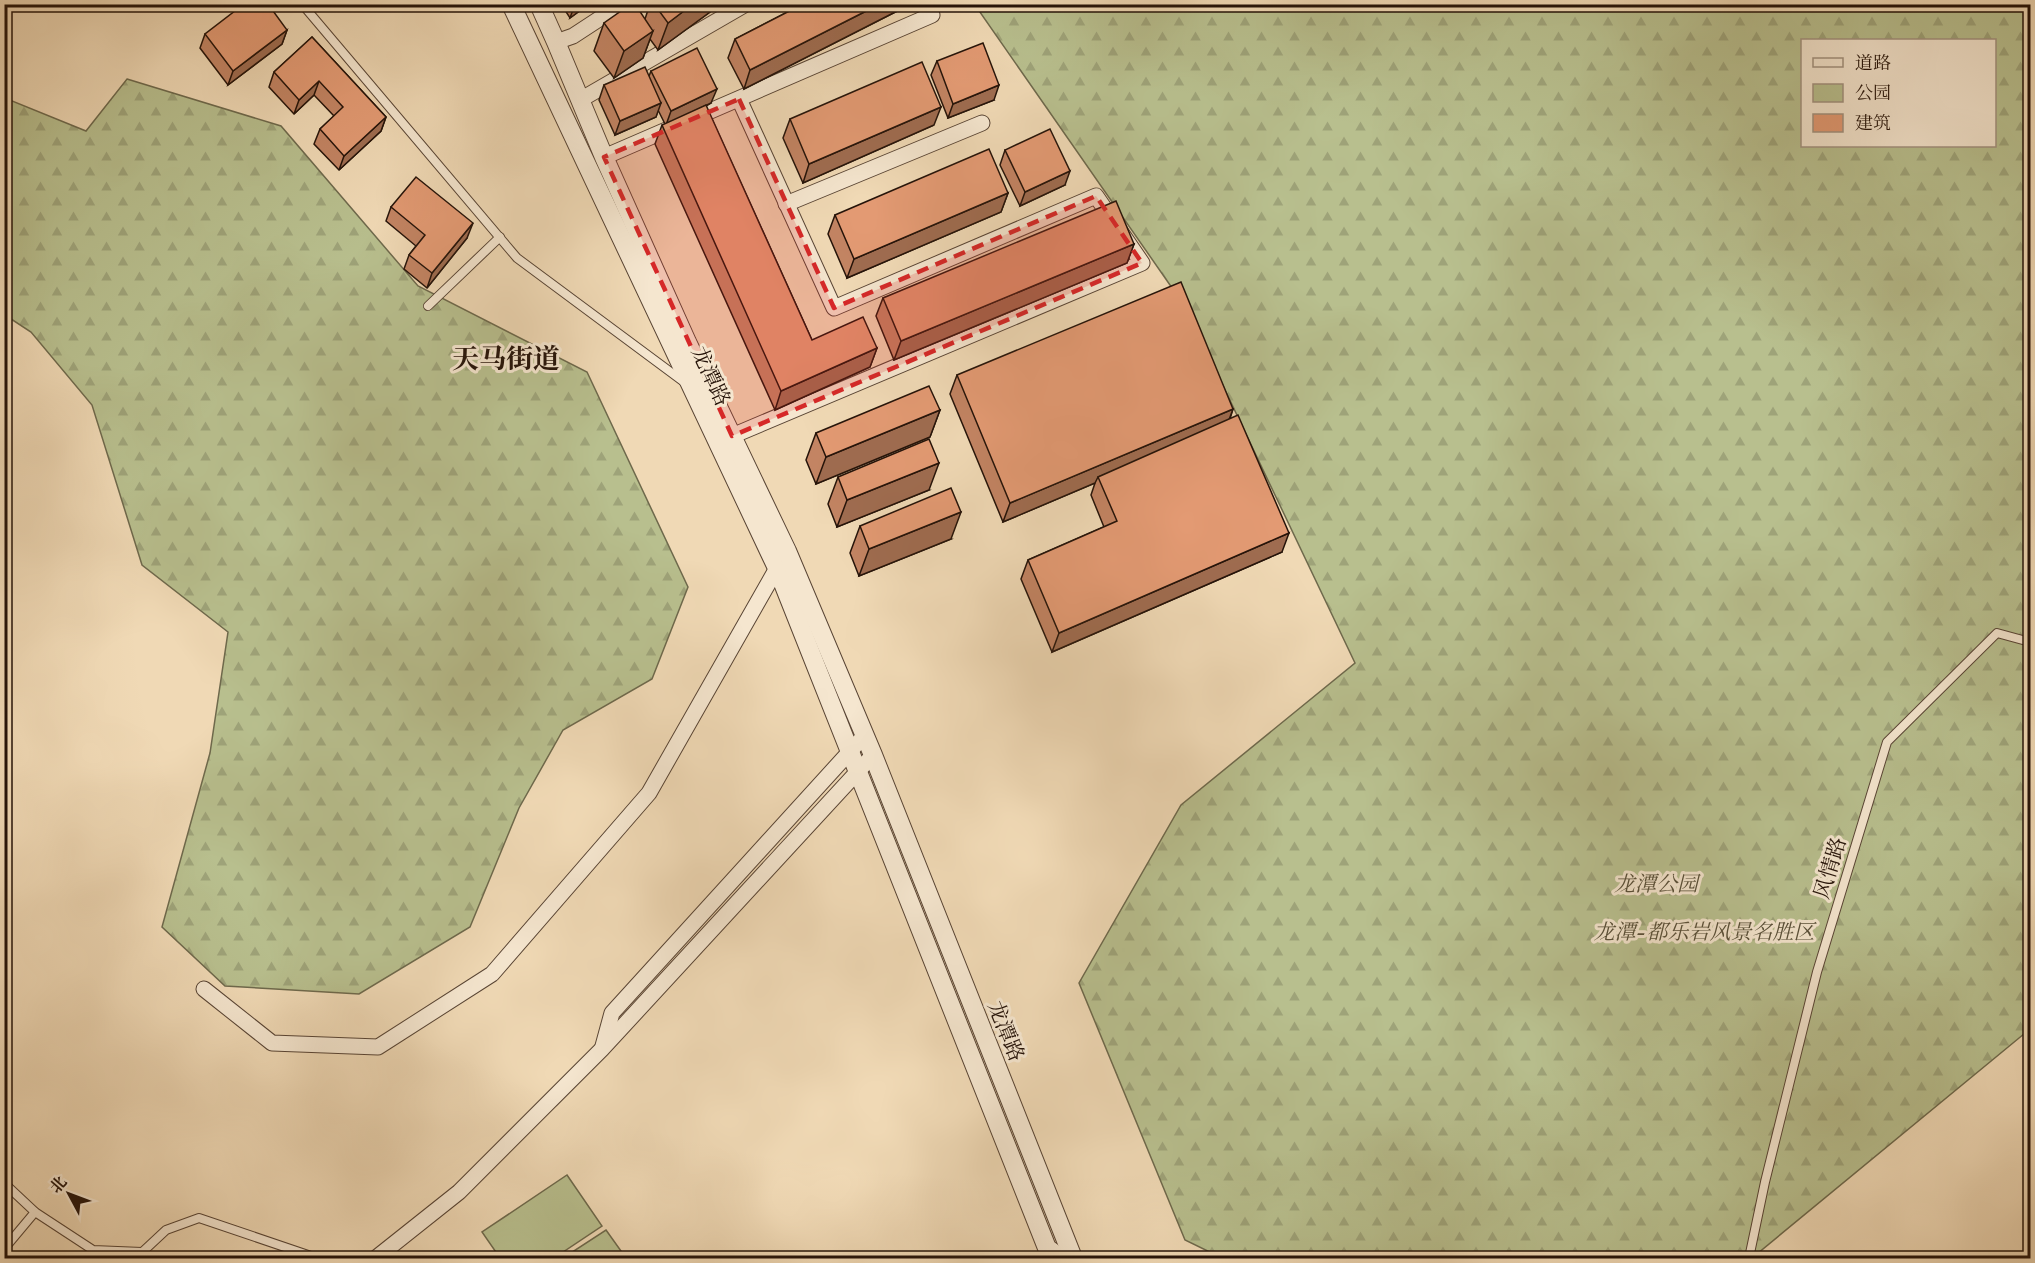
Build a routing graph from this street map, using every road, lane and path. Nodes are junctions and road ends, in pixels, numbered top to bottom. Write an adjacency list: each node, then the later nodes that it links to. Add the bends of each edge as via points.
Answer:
1 (302, 4): 13 (lane)
2 (511, 4): 15 (street, 龙潭路)
3 (539, 4): 7 (street, 龙潭路)
4 (622, 4): 7 (street, via 573,36)
5 (746, 4): 9 (street)
6 (932, 15): 8 (street)
7 (556, 42): 9 (street, 龙潭路)
8 (739, 99): 11 (street); 12 (street)
9 (580, 100): 11 (street, 龙潭路)
10 (982, 123): 12 (street)
11 (604, 158): 16 (street, 龙潭路)
12 (786, 204): 16 (street, via 834,308 1096,196 1142,263)
13 (500, 237): 14 (lane); 15 (lane, via 517,258)
14 (428, 306)
15 (692, 388): 18 (street, 龙潭路)
16 (732, 436): 17 (street, 龙潭路)
17 (787, 551): 18 (street); 20 (street, 龙潭路)
18 (777, 568): 21 (street, 龙潭路); 26 (street, via 649,793 492,974 378,1047 272,1043)
19 (2031, 642): 37 (lane, 风情路, via 1997,633 1887,742 1817,972)
20 (864, 736): 21 (street); 22 (street, 龙潭路)
21 (850, 750): 23 (street, 龙潭路); 27 (street, via 612,1013)
22 (873, 755): 23 (street); 24 (street, 龙潭路)
23 (858, 771): 25 (street, 龙潭路); 27 (street)
24 (898, 820): 25 (street); 36 (street, 龙潭路)
25 (880, 828): 35 (street, 龙潭路, via 1047,1248)
26 (204, 989)
27 (602, 1049): 34 (street, via 459,1192)
28 (4, 1183): 29 (lane)
29 (35, 1212): 30 (lane); 31 (lane, via 93,1250)
30 (4, 1249)
31 (142, 1252): 32 (lane); 33 (lane, via 166,1230 199,1218)
32 (136, 1258)
33 (317, 1258)
34 (376, 1258)
35 (1060, 1258)
36 (1073, 1258)
37 (1749, 1258)

